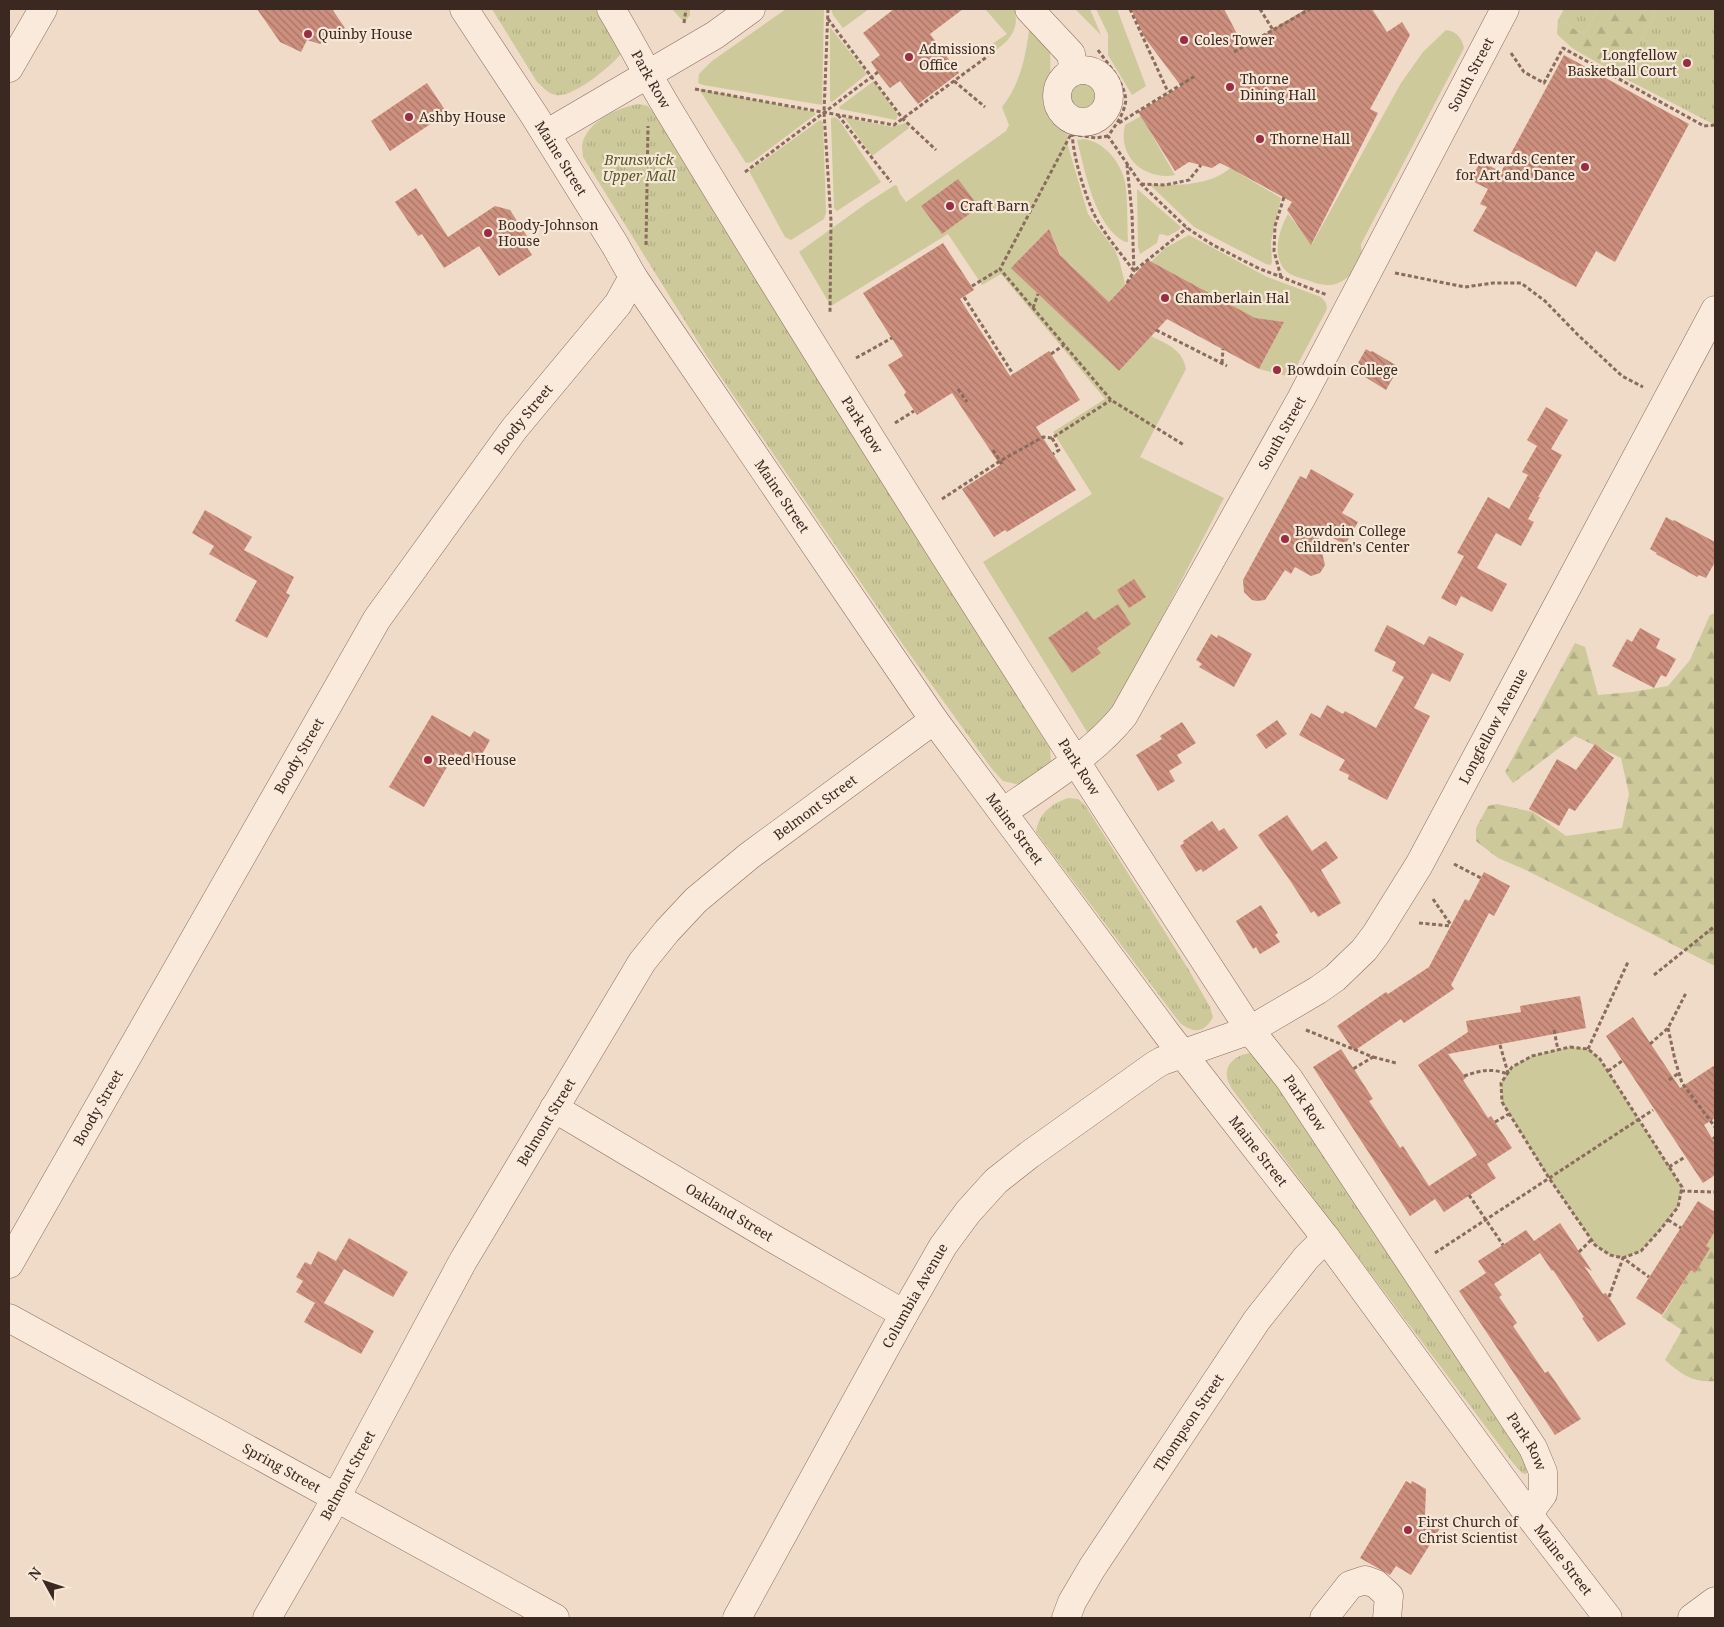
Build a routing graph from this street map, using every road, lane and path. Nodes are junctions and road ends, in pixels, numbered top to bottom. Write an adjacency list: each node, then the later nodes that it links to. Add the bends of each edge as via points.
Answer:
1 (43, 9): 19 (street)
2 (464, 9): 36 (street, Maine Street)
3 (611, 9): 22 (street, Park Row)
4 (686, 9): 13 (path)
5 (751, 9): 22 (street, via 715,35)
6 (828, 9): 12 (path)
7 (1029, 9): 20 (street, via 1071,54)
8 (1130, 9): 27 (path)
9 (1260, 9): 14 (path)
10 (1310, 9): 14 (path)
11 (1505, 9): 56 (street, South Street)
12 (828, 19): 23 (path); 29 (path)
13 (684, 27)
14 (1273, 30): 16 (path)
15 (1098, 50): 33 (path, via 1125,90 1126,103)
16 (1234, 52)
17 (1510, 52): 34 (path, via 1524,72 1544,83 1563,48 1704,126)
18 (988, 56): 25 (path)
19 (9, 68)
20 (1074, 71): 35 (street, via 1064,77 1056,92 1059,109); 35 (street, via 1086,69 1100,75 1109,96 1104,112 1097,118)
21 (878, 72): 23 (path)
22 (649, 74): 36 (street); 82 (street, Park Row, via 820,357)
23 (872, 76): 29 (path); 32 (path)
24 (1195, 76): 27 (path)
25 (954, 81): 28 (path); 32 (path)
26 (695, 89): 29 (path)
27 (1168, 92): 33 (path)
28 (985, 107)
29 (824, 112): 30 (path); 41 (path); 59 (path, via 831,221)
30 (837, 114): 32 (path, via 894,125); 42 (path)
31 (648, 118): 46 (path)
32 (903, 119): 38 (path)
33 (1116, 124): 37 (path)
34 (1715, 124)
35 (1072, 127): 37 (path, via 1096,138); 47 (path); 48 (path, via 1078,166 1093,211)
36 (546, 134): 50 (street, Maine Street)
37 (1108, 136): 39 (path)
38 (936, 150)
39 (1127, 164): 43 (path); 48 (path)
40 (1201, 165): 43 (path, via 1189,180 1165,185)
41 (745, 172)
42 (891, 182)
43 (1140, 184): 45 (path)
44 (1284, 197): 51 (path, via 1275,226 1274,251)
45 (1187, 228): 48 (path); 51 (path, via 1258,268)
46 (646, 245)
47 (1000, 269): 53 (path); 57 (path)
48 (1134, 271): 52 (path)
49 (1388, 272): 69 (path, via 1465,287 1521,283 1545,301 1622,376)
50 (633, 277): 81 (street, Maine Street); 130 (street, Boody Street, via 618,304 514,429 377,619)
51 (1281, 277): 56 (path)
52 (1127, 283)
53 (972, 286)
54 (1038, 294): 57 (path)
55 (964, 297): 68 (path)
56 (1351, 303): 82 (street, South Street, via 1301,399 1124,715 1111,731)
57 (1033, 308): 62 (path)
58 (1715, 310): 93 (street, Longfellow Avenue, via 1388,918 1364,950 1335,978)
59 (830, 313)
60 (1156, 330): 66 (path)
61 (892, 338): 65 (path)
62 (1064, 345): 64 (path); 71 (path)
63 (1223, 349): 66 (path)
64 (1050, 354)
65 (856, 358)
66 (1222, 364): 67 (path)
67 (1227, 366)
68 (1013, 374)
69 (1644, 387)
70 (958, 389): 72 (path)
71 (1111, 400): 75 (path); 76 (path)
72 (967, 402)
73 (914, 411): 74 (path)
74 (895, 423)
75 (1052, 438): 78 (path, via 1059,450); 79 (path, via 1043,437)
76 (1184, 445)
77 (993, 450): 79 (path)
78 (1053, 454)
79 (1001, 462): 80 (path)
80 (942, 499)
81 (934, 720): 83 (street, Maine Street); 110 (street, Belmont Street, via 782,831 696,900 642,962)
82 (1074, 761): 83 (street, South Street); 93 (street, Park Row)
83 (1003, 812): 100 (street, Maine Street)
84 (1454, 864): 85 (path)
85 (1481, 878)
86 (1433, 899): 87 (path, via 1451,926)
87 (1419, 923)
88 (1715, 926): 90 (path)
89 (1628, 962): 98 (path)
90 (1654, 975)
91 (1686, 993): 92 (path)
92 (1668, 1028): 96 (path); 107 (path)
93 (1250, 1030): 100 (street, Longfellow Avenue); 131 (street, Park Row, via 1290,1079)
94 (1306, 1030): 101 (path)
95 (1554, 1030): 99 (path)
96 (1650, 1044)
97 (1500, 1045): 106 (path)
98 (1588, 1048): 99 (path); 105 (path)
99 (1558, 1050): 106 (path, via 1532,1056 1512,1067)
100 (1183, 1054): 125 (street, Maine Street); 134 (street, Columbia Avenue, via 1155,1065 996,1181 944,1246)
101 (1372, 1057): 103 (path); 104 (path)
102 (1622, 1061): 105 (path)
103 (1396, 1063)
104 (1353, 1069)
105 (1608, 1071): 113 (path)
106 (1508, 1074): 108 (path, via 1494,1069); 112 (path, via 1500,1083 1502,1102)
107 (1679, 1074): 109 (path); 115 (path)
108 (1464, 1076)
109 (1669, 1080)
110 (554, 1108): 134 (street, Oakland Street); 136 (street, Belmont Street, via 463,1261)
111 (1653, 1110): 113 (path)
112 (1509, 1114): 114 (path); 118 (path)
113 (1639, 1120): 117 (path); 118 (path)
114 (1495, 1122)
115 (1715, 1127)
116 (1685, 1157): 117 (path)
117 (1669, 1167): 119 (path, via 1682,1187)
118 (1549, 1178): 122 (path); 126 (path)
119 (1681, 1191): 120 (path); 123 (path, via 1678,1207)
120 (1715, 1192)
121 (1469, 1196): 122 (path)
122 (1485, 1219): 127 (path); 131 (path)
123 (1668, 1220): 124 (path); 129 (path, via 1641,1250)
124 (1681, 1228)
125 (1326, 1238): 137 (street, Maine Street); 142 (street, Thompson Street, via 1257,1320 1092,1568)
126 (1591, 1240): 128 (path); 129 (path, via 1610,1255)
127 (1503, 1245)
128 (1579, 1252)
129 (1623, 1258): 132 (path); 133 (path)
130 (9, 1264)
131 (1414, 1267): 137 (street, Park Row, via 1533,1448 1543,1472 1543,1494)
132 (1649, 1276)
133 (1609, 1298)
134 (904, 1314): 141 (street, Columbia Avenue)
135 (9, 1318): 136 (street, Spring Street)
136 (336, 1497): 139 (street, Belmont Street); 140 (street, Spring Street)
137 (1528, 1514): 145 (street, Maine Street)
138 (1715, 1601): 146 (street)
139 (267, 1618)
140 (555, 1618)
141 (737, 1618)
142 (1066, 1618)
143 (1324, 1618): 144 (street, via 1350,1585 1365,1580 1376,1584 1389,1596)
144 (1388, 1618)
145 (1608, 1618)
146 (1692, 1618)

